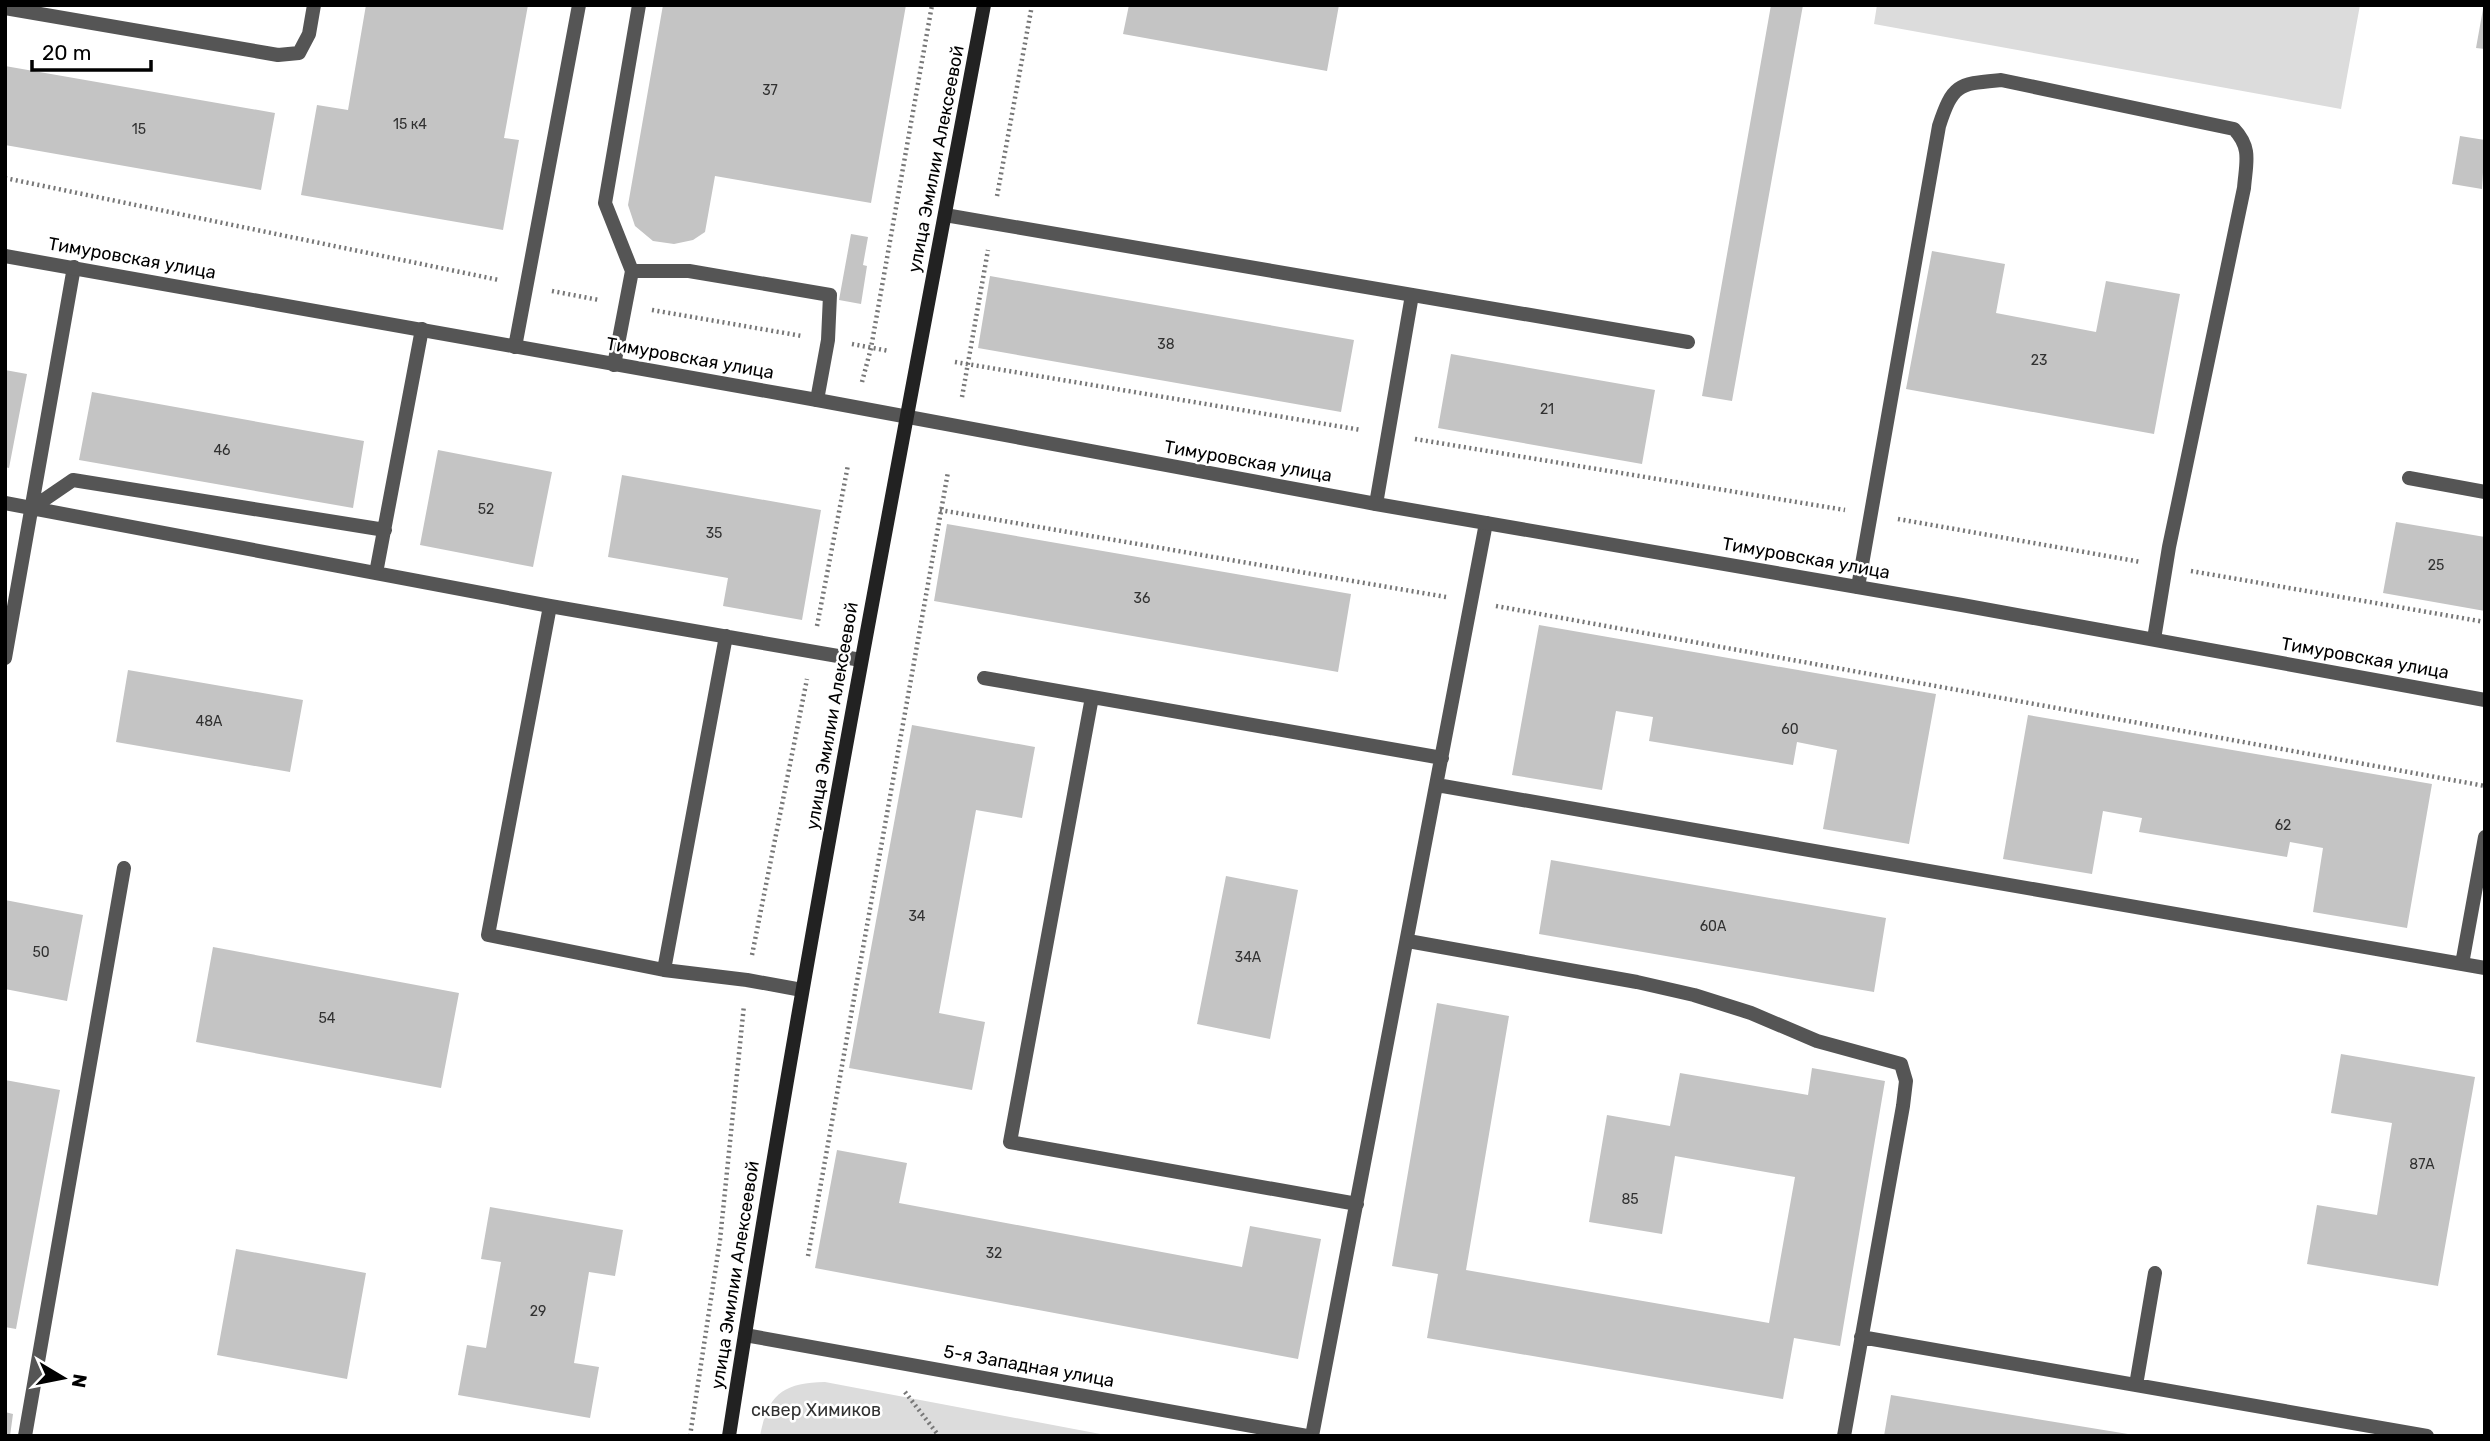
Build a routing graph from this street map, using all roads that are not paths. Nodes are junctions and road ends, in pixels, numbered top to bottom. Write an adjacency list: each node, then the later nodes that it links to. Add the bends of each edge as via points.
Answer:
1 (314, 5): 5 (street, via 309,34 299,52 278,55)
2 (579, 5): 13 (street)
3 (639, 5): 9 (street, via 605,204)
4 (984, 5): 6 (street, улица Эмилии Алексеевой)
5 (5, 9)
6 (945, 215): 10 (street); 16 (street, улица Эмилии Алексеевой)
7 (5, 256): 8 (street, Тимуровская улица)
8 (74, 267): 11 (street, Тимуровская улица); 21 (street)
9 (632, 271): 14 (street); 15 (street, via 689,271 830,295 828,340)
10 (1412, 295): 12 (street); 20 (street)
11 (422, 329): 13 (street, Тимуровская улица); 23 (street)
12 (1688, 342)
13 (515, 347): 14 (street, Тимуровская улица)
14 (614, 365): 15 (street, Тимуровская улица)
15 (817, 400): 16 (street, Тимуровская улица)
16 (906, 417): 20 (street, Тимуровская улица); 30 (street, улица Эмилии Алексеевой)
17 (2409, 478): 18 (street)
18 (2485, 492)
19 (5, 503): 21 (street)
20 (1376, 504): 22 (street, Тимуровская улица)
21 (32, 508): 23 (street, via 74,480); 24 (street); 29 (street)
22 (1486, 523): 25 (street, Тимуровская улица); 34 (street)
23 (385, 530): 24 (street)
24 (376, 573): 26 (street)
25 (1858, 587): 28 (street, Тимуровская улица); 28 (street, via 1939,125 1948,99 1967,83 2001,80 2234,129 2245,141 2244,188)
26 (550, 606): 27 (street); 41 (street, via 488,935)
27 (726, 636): 30 (street); 41 (street)
28 (2154, 639): 33 (street, Тимуровская улица)
29 (5, 658)
30 (862, 660): 42 (street, улица Эмилии Алексеевой)
31 (984, 678): 32 (street)
32 (1092, 697): 34 (street); 43 (street, via 1010,1142)
33 (2485, 700)
34 (1442, 758): 35 (street)
35 (1437, 785): 38 (street); 39 (street)
36 (2485, 837): 39 (street)
37 (124, 868): 49 (street)
38 (1408, 940): 43 (street); 46 (street, via 1694,995 1816,1041 1901,1064 1906,1081 1903,1106)
39 (2462, 964): 40 (street)
40 (2485, 968)
41 (664, 970): 42 (street)
42 (802, 990): 45 (street, улица Эмилии Алексеевой)
43 (1357, 1203): 52 (street)
44 (2155, 1273): 47 (street)
45 (745, 1335): 50 (street, улица Эмилии Алексеевой); 51 (street, 5-я Западная улица)
46 (1861, 1337): 47 (street); 53 (street)
47 (2136, 1385): 48 (street)
48 (2349, 1429): 54 (street)
49 (25, 1436)
50 (729, 1436)
51 (1307, 1436)
52 (1312, 1436)
53 (1844, 1436)
54 (2427, 1436)

